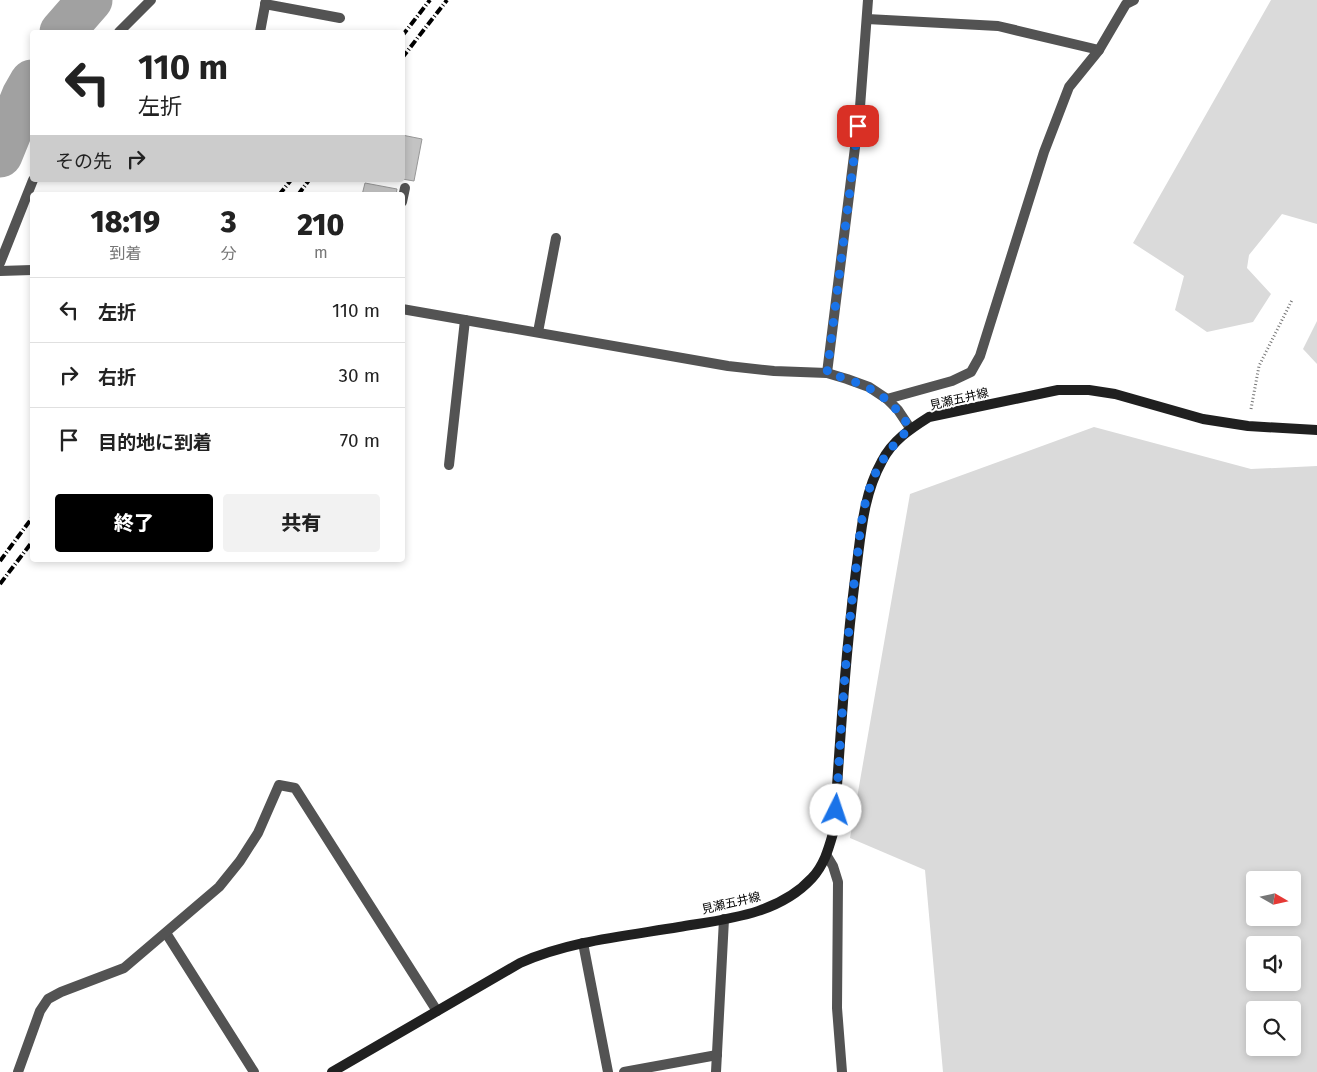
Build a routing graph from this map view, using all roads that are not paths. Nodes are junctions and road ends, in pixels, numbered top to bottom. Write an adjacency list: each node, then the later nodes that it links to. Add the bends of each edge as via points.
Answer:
1 (151, 0): 7 (street)
2 (868, 0): 6 (street)
3 (1134, 0): 9 (street, via 1126,4)
4 (266, 2): 5 (street); 8 (street)
5 (340, 18)
6 (867, 19): 9 (street, via 998,26); 20 (street, via 860,108)
7 (121, 30)
8 (260, 30)
9 (1099, 50): 21 (street, via 1069,87 1044,152 980,356 971,372 952,381)
10 (32, 182): 14 (street)
11 (406, 188): 12 (street)
12 (405, 192)
13 (556, 238): 19 (street)
14 (0, 263)
15 (30, 270): 16 (street)
16 (0, 271)
17 (405, 310): 18 (street)
18 (465, 320): 19 (street); 24 (street)
19 (538, 332): 20 (street, via 728,366)
20 (827, 373): 21 (street, via 869,386)
21 (887, 399): 22 (street)
22 (910, 428): 23 (main road, 見瀬五井線, via 929,418 1058,390 1089,390 1115,394 1203,419 1248,426); 25 (main road, 見瀬五井線, via 882,460 870,486 864,513 846,654 834,830)
23 (1317, 430)
24 (449, 465)
25 (827, 856): 26 (main road, 見瀬五井線, via 813,877 775,906); 37 (street, via 838,882 837,1008)
26 (724, 919): 28 (main road, 見瀬五井線); 30 (street)
27 (166, 933): 29 (street, via 219,887 240,861 258,833 279,785 295,788); 31 (street, via 124,968 48,999 40,1011); 32 (street)
28 (583, 943): 29 (main road, 見瀬五井線, via 545,952 520,963); 34 (street)
29 (437, 1011): 33 (main road, 見瀬五井線)
30 (716, 1055): 35 (street); 36 (street)
31 (18, 1072)
32 (254, 1072)
33 (332, 1072)
34 (608, 1072)
35 (624, 1072)
36 (716, 1072)
37 (842, 1072)

